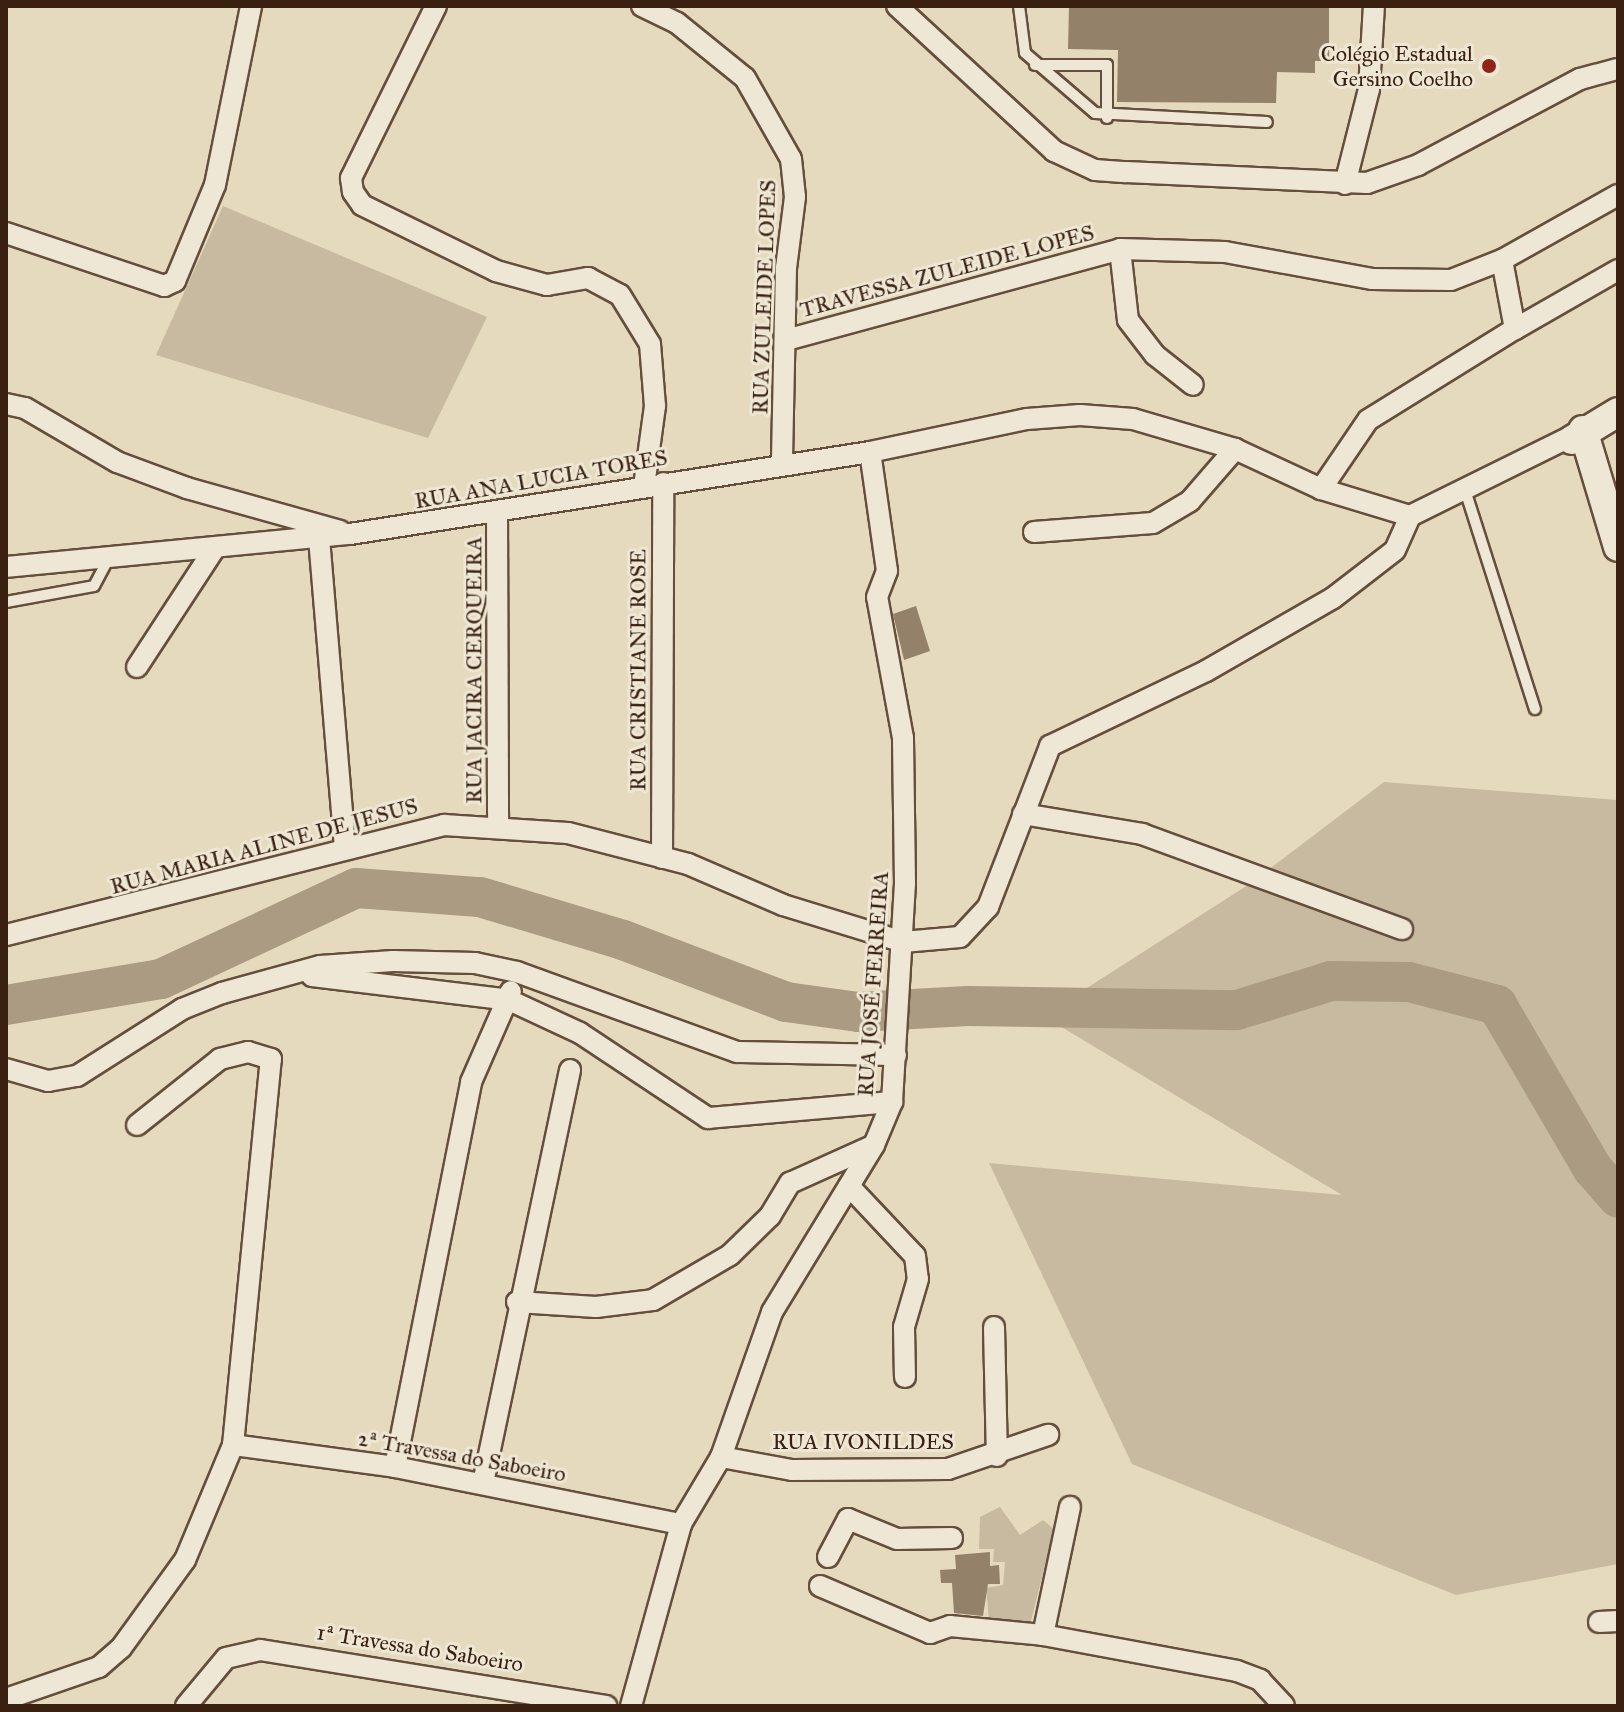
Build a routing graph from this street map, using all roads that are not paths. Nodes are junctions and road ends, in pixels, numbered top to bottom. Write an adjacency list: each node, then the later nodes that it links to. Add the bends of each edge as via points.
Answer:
1 (251, 6): 13 (street, via 215,185 175,281 164,286)
2 (436, 6): 26 (street, RUA CRISTIANE ROSE, via 351,178 353,192 362,205 496,271 547,285 588,278 620,295 650,344)
3 (642, 6): 18 (street, RUA ZULEIDE LOPES, via 677,23 745,78 791,159 795,197)
4 (897, 6): 11 (street, via 1035,136 1073,161 1126,172)
5 (1019, 6): 7 (lane, via 1020,39)
6 (1374, 6): 11 (street, via 1369,89)
7 (1035, 65): 9 (lane); 9 (lane, via 1107,65)
8 (1618, 69): 11 (street, via 1580,79 1418,165 1383,179)
9 (1107, 118): 10 (lane)
10 (1267, 122)
11 (1345, 184)
12 (1618, 195): 15 (street, TRAVESSA ZULEIDE LOPES)
13 (6, 233)
14 (1120, 249): 15 (street, TRAVESSA ZULEIDE LOPES, via 1225,252 1310,271 1416,281 1451,280); 18 (street, TRAVESSA ZULEIDE LOPES); 19 (street, via 1128,320 1155,355)
15 (1502, 260): 17 (street)
16 (1618, 270): 17 (street)
17 (1515, 329): 27 (street, via 1368,420)
18 (786, 340): 25 (street, RUA ZULEIDE LOPES)
19 (1193, 385)
20 (6, 404): 32 (street, via 25,408 117,462 187,488)
21 (1618, 412): 22 (street)
22 (1577, 433): 28 (street); 34 (street)
23 (1235, 449): 24 (street, RUA ANA LUCIA TORES, via 1133,419 1080,415 1027,419); 27 (street, RUA ANA LUCIA TORES); 31 (street, via 1190,501 1153,523)
24 (870, 452): 25 (street, RUA ANA LUCIA TORES); 47 (street, RUA JOSÉ FERREIRA, via 887,571 877,597 903,738)
25 (782, 465): 26 (street, RUA ANA LUCIA TORES)
26 (653, 484): 29 (street, RUA ANA LUCIA TORES); 44 (street, RUA CRISTIANE ROSE)
27 (1321, 489): 30 (street, RUA ANA LUCIA TORES)
28 (1465, 490): 30 (street); 40 (lane)
29 (497, 513): 32 (street, RUA ANA LUCIA TORES); 42 (street, RUA JACIRA CERQUEIRA)
30 (1410, 516): 41 (street, via 1395,550 1333,598 1206,671 1059,739 1044,753)
31 (1034, 532)
32 (350, 534): 33 (street, RUA ANA LUCIA TORES)
33 (319, 538): 35 (street, RUA ANA LUCIA TORES); 43 (street)
34 (1618, 547)
35 (213, 551): 36 (street, RUA ANA LUCIA TORES); 39 (street)
36 (108, 560): 37 (street, RUA ANA LUCIA TORES); 38 (lane, via 94,586)
37 (6, 567)
38 (6, 602)
39 (137, 667)
40 (1535, 709)
41 (1023, 814): 45 (street, via 1142,834); 47 (street, via 988,907 971,932 941,942)
42 (498, 827): 43 (street, RUA MARIA ALINE DE JESUS, via 444,825); 44 (street, RUA MARIA ALINE DE JESUS, via 568,833)
43 (345, 847): 46 (street, RUA MARIA ALINE DE JESUS, via 41,931)
44 (662, 858): 47 (street, RUA MARIA ALINE DE JESUS)
45 (1402, 929)
46 (6, 935)
47 (903, 942): 51 (street, RUA JOSÉ FERREIRA)
48 (517, 972): 49 (street, via 418,961); 50 (street); 51 (street, via 737,1052)
49 (289, 974): 50 (street); 52 (street, via 182,1009 77,1076 48,1081)
50 (509, 1000): 54 (street, via 580,1033 708,1118); 65 (street, via 471,1082)
51 (896, 1055): 54 (street, RUA JOSÉ FERREIRA)
52 (6, 1069)
53 (570, 1070): 58 (street)
54 (892, 1102): 56 (street, RUA JOSÉ FERREIRA)
55 (137, 1125): 62 (street, via 220,1059 248,1052 271,1059)
56 (874, 1145): 57 (street, RUA JOSÉ FERREIRA); 58 (street, via 790,1183 770,1216 730,1255 653,1300 596,1307)
57 (849, 1186): 60 (street, via 894,1227 915,1256 918,1279 904,1327); 64 (street, RUA JOSÉ FERREIRA, via 776,1302)
58 (517, 1302): 66 (street)
59 (994, 1327): 63 (street)
60 (905, 1377)
61 (1048, 1435): 63 (street, RUA IVONILDES)
62 (233, 1445): 65 (street, 2ª Travessa do Saboeiro); 73 (street, via 204,1522 165,1592 121,1648 75,1677)
63 (997, 1456): 64 (street, RUA IVONILDES, via 924,1469 792,1470)
64 (721, 1457): 68 (street, RUA JOSÉ FERREIRA)
65 (395, 1467): 66 (street, 2ª Travessa do Saboeiro)
66 (483, 1483): 68 (street, 2ª Travessa do Saboeiro)
67 (1070, 1507): 72 (street)
68 (681, 1524): 76 (street, RUA JOSÉ FERREIRA)
69 (952, 1538): 70 (street, via 927,1543 897,1539 848,1519)
70 (828, 1557)
71 (820, 1586): 72 (street, via 910,1629 930,1633 950,1626)
72 (1043, 1635): 77 (street, via 1237,1671 1260,1680)
73 (6, 1699)
74 (196, 1702): 75 (street, 1ª Travessa do Saboeiro, via 226,1658 284,1651)
75 (606, 1706)
76 (631, 1706)
77 (1284, 1706)

